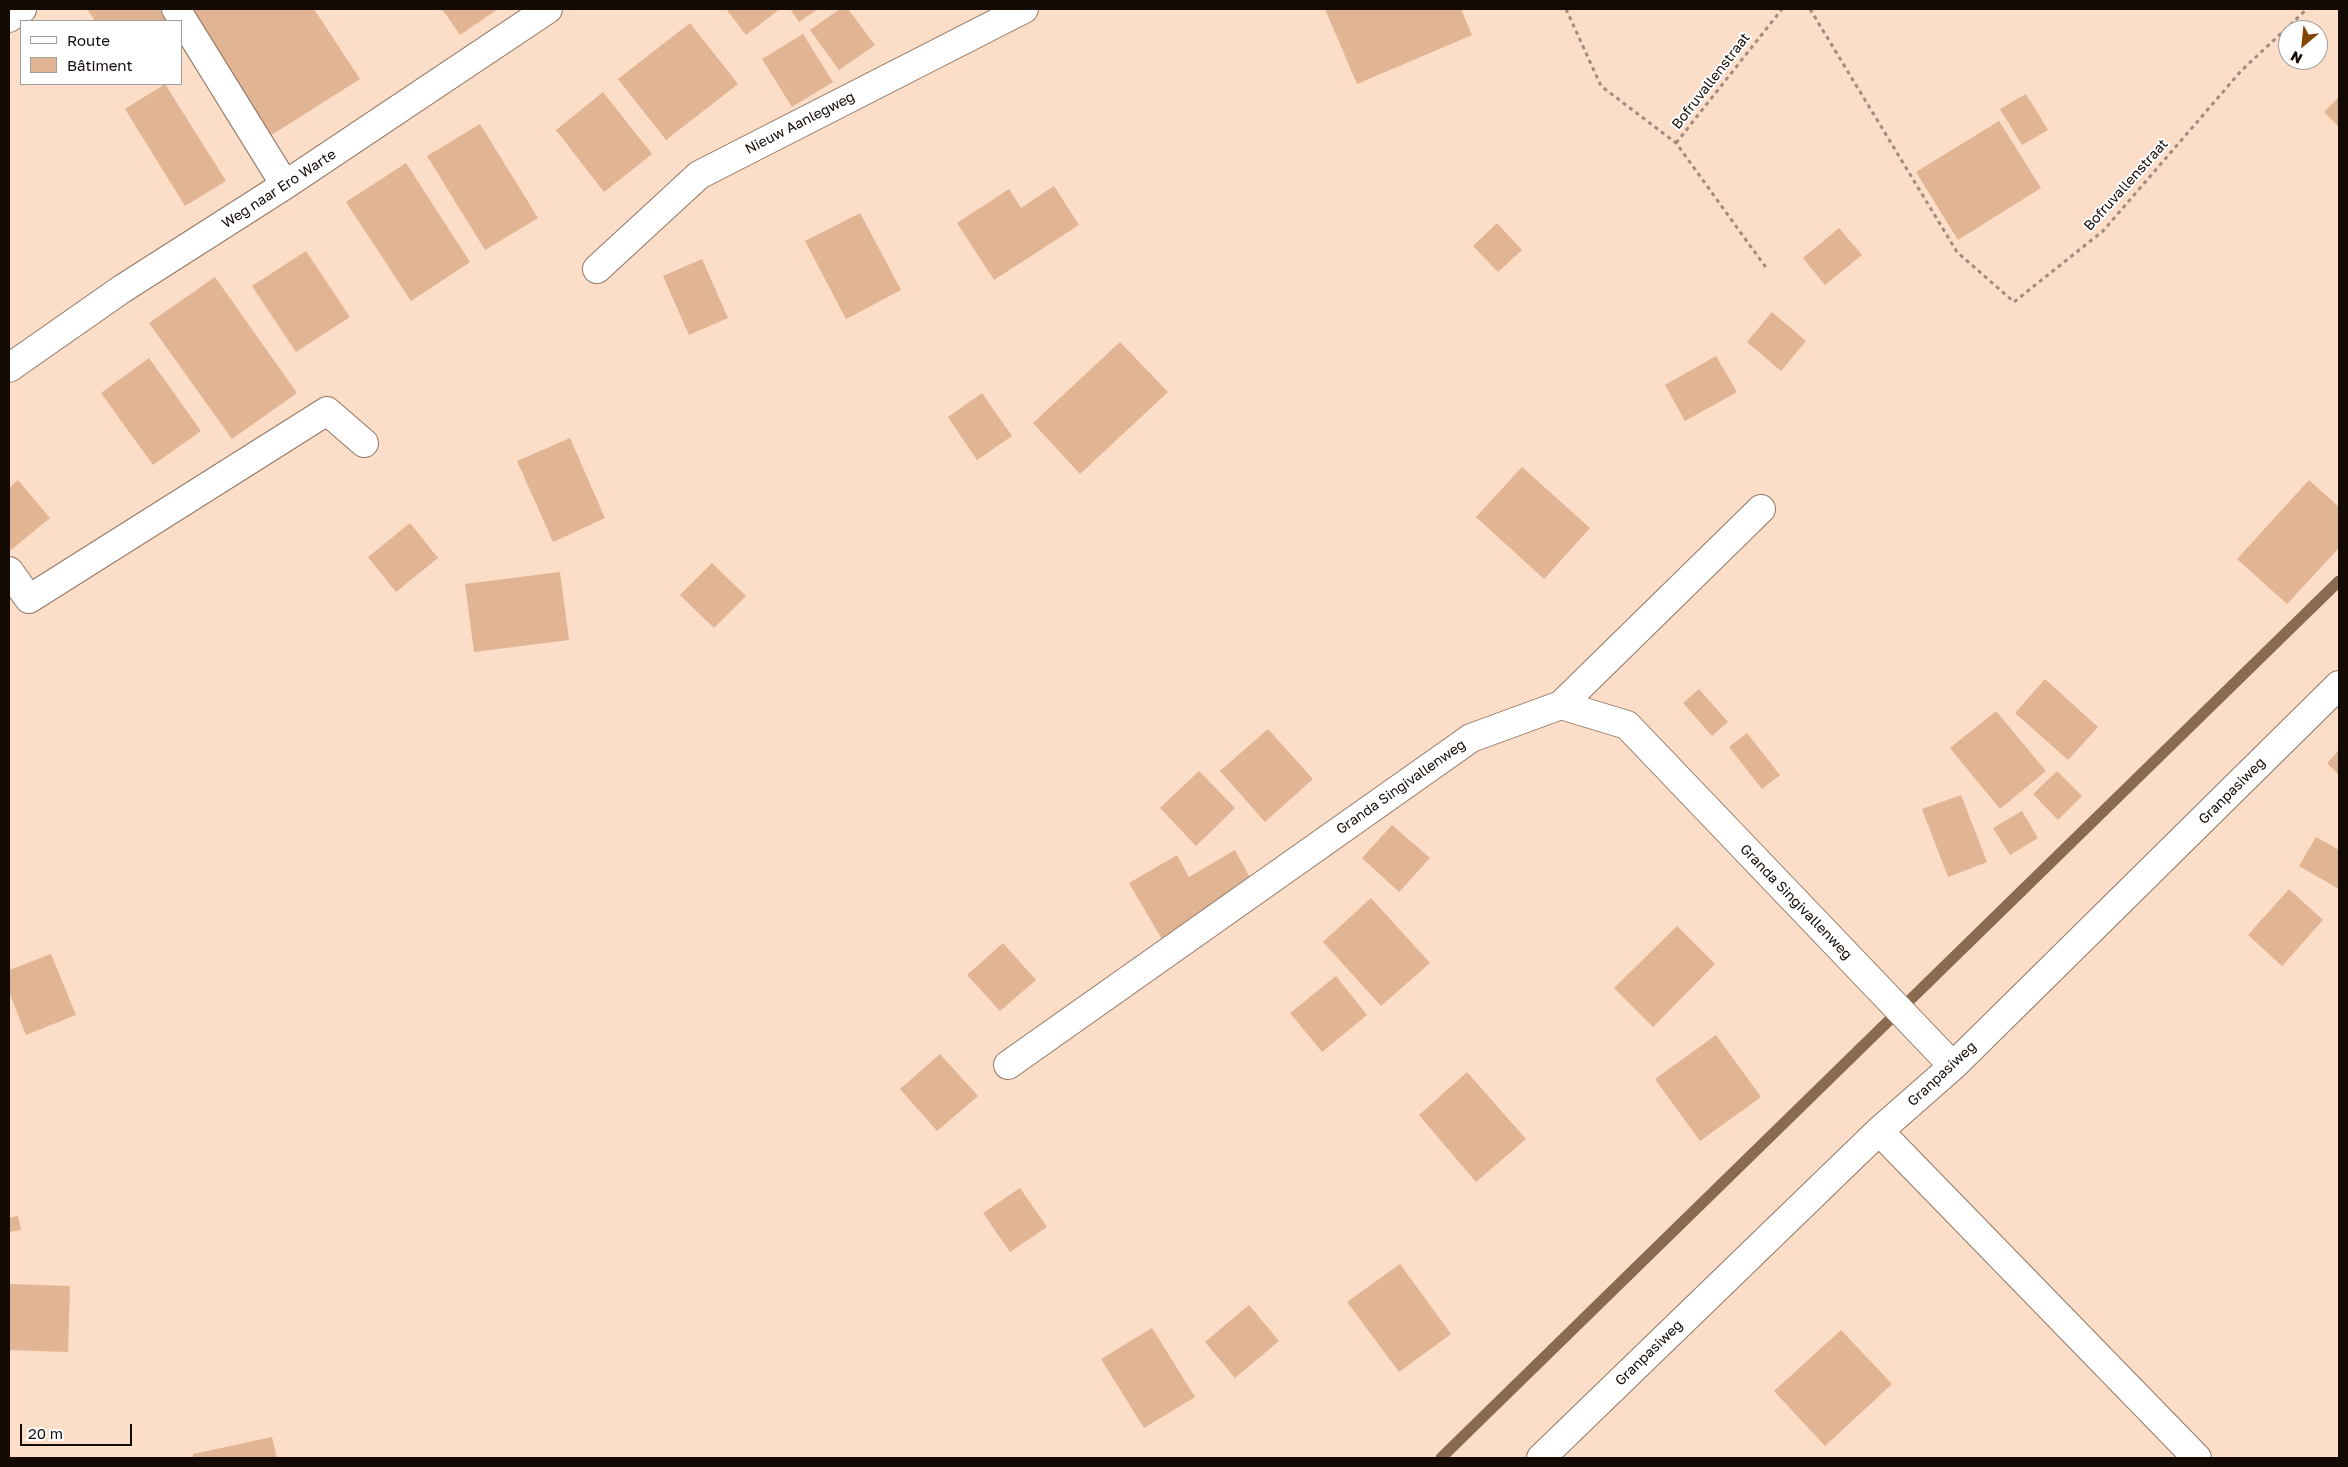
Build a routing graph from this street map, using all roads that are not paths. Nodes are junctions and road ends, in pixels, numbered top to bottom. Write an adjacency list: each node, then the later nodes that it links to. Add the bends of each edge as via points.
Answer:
1 (22, 9): 5 (street)
2 (176, 9): 6 (street)
3 (548, 9): 6 (street, Weg naar Ero Warte)
4 (1024, 9): 7 (street, Nieuw Aanlegweg, via 700,175)
5 (9, 18)
6 (285, 186): 8 (street, Weg naar Ero Warte, via 122,289)
7 (597, 268)
8 (9, 368)
9 (364, 443): 11 (street, via 327,411 29,599)
10 (1761, 510): 13 (street)
11 (9, 571)
12 (2339, 685): 15 (street, Granpasiweg)
13 (1561, 705): 14 (street, Granda Singivallenweg, via 1471,738); 15 (street, Granda Singivallenweg, via 1627,725)
14 (1008, 1065)
15 (1952, 1066): 16 (street, Granpasiweg)
16 (1879, 1130): 17 (street, Granpasiweg); 18 (street)
17 (1541, 1458)
18 (2197, 1458)

